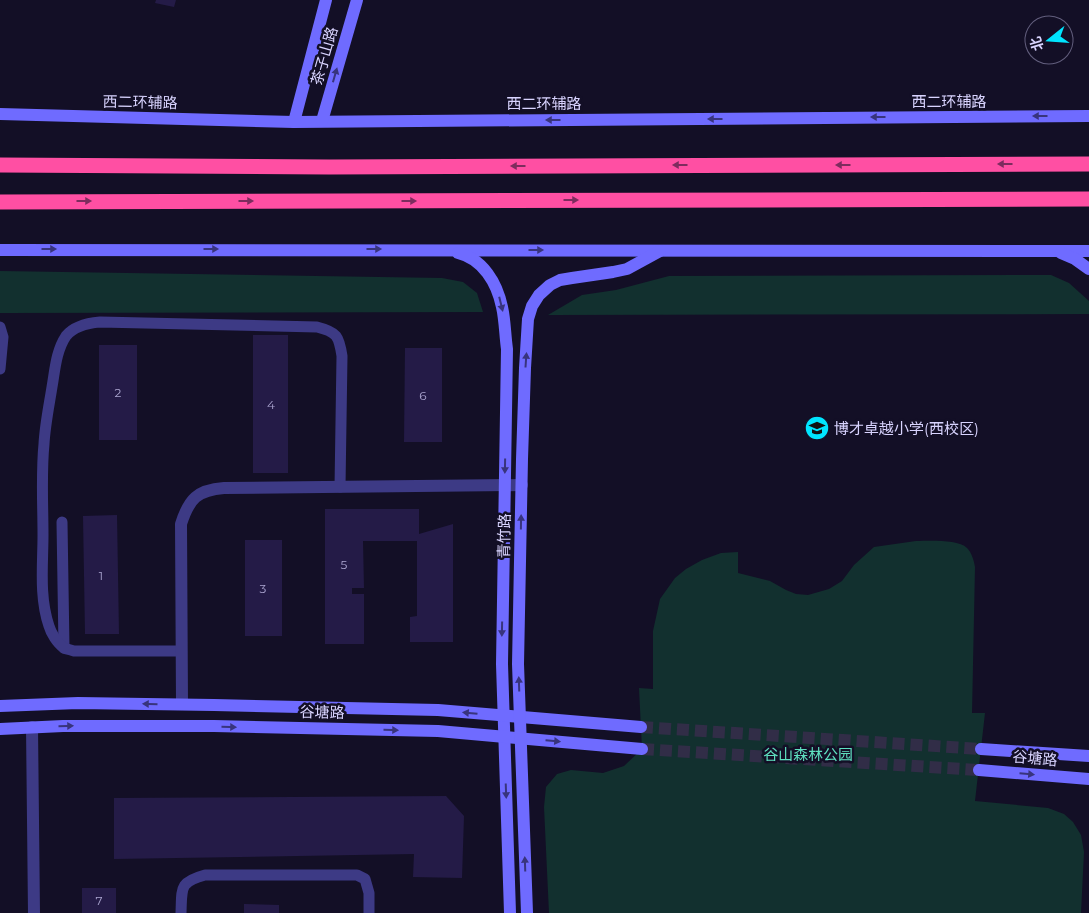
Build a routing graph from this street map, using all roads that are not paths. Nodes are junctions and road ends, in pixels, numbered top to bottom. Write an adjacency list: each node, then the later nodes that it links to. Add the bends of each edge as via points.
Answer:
1 (326, 0): 6 (street, 茶子山路)
2 (357, 0): 5 (street, 茶子山路, one-way to 2)
3 (0, 114): 6 (street, 西二环辅路)
4 (1089, 116): 5 (street, 西二环辅路, one-way to 5)
5 (322, 121): 6 (street, 西二环辅路)
6 (294, 122)
7 (1089, 164): 8 (highway, one-way to 8)
8 (0, 165)
9 (1089, 200): 10 (highway, one-way to 9)
10 (0, 202)
11 (0, 250): 12 (street, one-way to 12)
12 (446, 250): 14 (street, one-way to 14); 19 (street, 青竹路, one-way to 19, via 465,254 478,262 498,292 503,309 507,349)
13 (1057, 250): 14 (street); 15 (street); 16 (street)
14 (661, 251): 20 (street, 青竹路, one-way to 14, via 525,368 528,319 532,306 550,284 627,269)
15 (1089, 251)
16 (1089, 269)
17 (0, 326): 18 (lane, via 3,337)
18 (0, 369)
19 (505, 485): 20 (street); 21 (street); 27 (street, 青竹路, one-way to 27)
20 (522, 485): 28 (street, 青竹路, one-way to 20)
21 (340, 487): 23 (lane, via 342,356 336,335 329,330 317,327 100,322 76,328 61,345 56,361 42,466 45,608 49,626); 24 (street, via 224,488 206,491 194,498 181,524)
22 (62, 522): 23 (lane)
23 (64, 648): 24 (lane, via 74,651)
24 (181, 650): 25 (street)
25 (182, 704): 26 (street, 谷塘路, one-way to 26); 27 (street, 谷塘路, one-way to 25, via 438,710)
26 (0, 706)
27 (504, 716): 28 (street, 谷塘路); 32 (street, 青竹路)
28 (520, 717): 30 (street, 谷塘路); 33 (street, 青竹路)
29 (32, 727): 31 (street, 谷塘路); 32 (street, 谷塘路, one-way to 32, via 214,726 438,731); 39 (street)
30 (641, 727)
31 (0, 728)
32 (504, 737): 33 (street, 谷塘路); 42 (street, 青竹路, one-way to 42)
33 (521, 738): 35 (street, 谷塘路, one-way to 35); 43 (street, 青竹路, one-way to 33)
34 (981, 748): 36 (street, 谷塘路)
35 (642, 749)
36 (1089, 756)
37 (979, 770): 38 (street, 谷塘路, one-way to 38)
38 (1089, 779)
39 (34, 913)
40 (181, 913): 41 (lane, via 184,884 205,874 358,875 365,879)
41 (369, 913)
42 (510, 913)
43 (527, 913)

